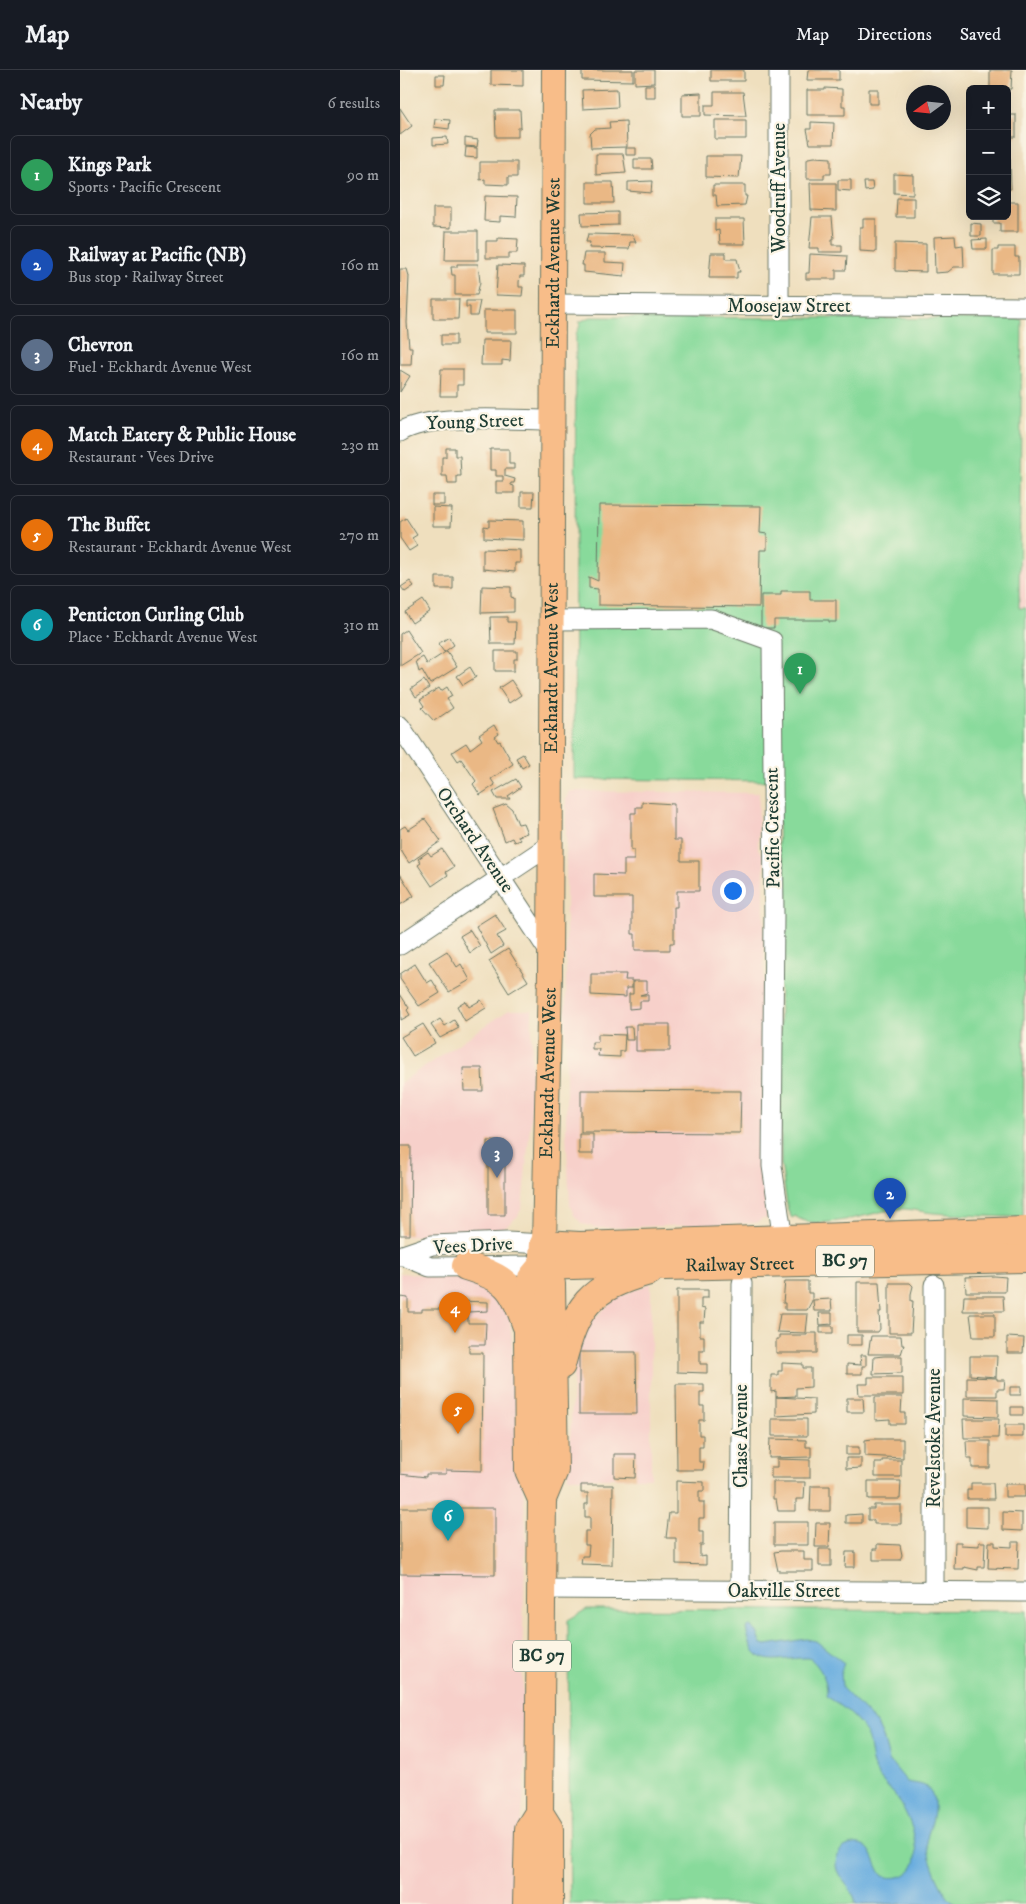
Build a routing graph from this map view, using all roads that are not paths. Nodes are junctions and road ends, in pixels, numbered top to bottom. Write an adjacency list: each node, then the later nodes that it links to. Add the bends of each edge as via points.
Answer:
1 (554, 70): 3 (main road, Eckhardt Avenue West)
2 (779, 70): 4 (street, Woodruff Avenue)
3 (553, 304): 4 (street, Moosejaw Street); 6 (main road, Eckhardt Avenue West)
4 (779, 306): 5 (street, Moosejaw Street)
5 (1026, 307)
6 (552, 420): 7 (street, Young Street, via 430,420 410,425); 8 (main road, Eckhardt Avenue West)
7 (400, 432)
8 (551, 620): 10 (main road, Eckhardt Avenue West); 15 (street, Pacific Crescent, via 711,619 772,641 772,1166)
9 (400, 726): 11 (street, Orchard Avenue)
10 (550, 845): 11 (street); 13 (main road, Eckhardt Avenue West)
11 (501, 878): 12 (street); 13 (street, Orchard Avenue)
12 (400, 945)
13 (550, 953): 16 (main road, Eckhardt Avenue West)
14 (1026, 1231): 15 (highway, Railway Street / BC 97)
15 (783, 1240): 16 (highway, Railway Street / BC 97, via 580,1246)
16 (543, 1255): 17 (street, Vees Drive, via 507,1242 432,1245); 19 (street, Vees Drive); 20 (highway, Railway Street / BC 97); 23 (highway, Eckhardt Avenue West / BC 97, via 532,1278); 24 (highway, Eckhardt Avenue West / BC 97, via 551,1284)
17 (402, 1256): 19 (street, Vees Drive, via 430,1267)
18 (1026, 1258): 20 (highway, Railway Street / BC 97)
19 (466, 1266): 23 (highway, via 495,1275 506,1284 520,1307)
20 (665, 1266): 24 (highway, via 612,1284 578,1313 570,1329)
21 (742, 1283): 27 (street, Chase Avenue)
22 (934, 1284): 28 (street, Revelstoke Avenue)
23 (528, 1332): 25 (highway, Eckhardt Avenue West / BC 97, via 529,1470)
24 (552, 1401): 25 (highway, Eckhardt Avenue West / BC 97, via 554,1470)
25 (542, 1499): 26 (highway, Eckhardt Avenue West / BC 97)
26 (542, 1589): 27 (street, Oakville Street); 30 (highway, Eckhardt Avenue West / BC 97)
27 (740, 1590): 28 (street, Oakville Street)
28 (934, 1592): 29 (street, Oakville Street)
29 (1026, 1592)
30 (539, 1813): 31 (highway, Eckhardt Avenue West / BC 97, via 529,1829); 32 (highway, Eckhardt Avenue West / BC 97, via 549,1828)
31 (527, 1904)
32 (549, 1904)

